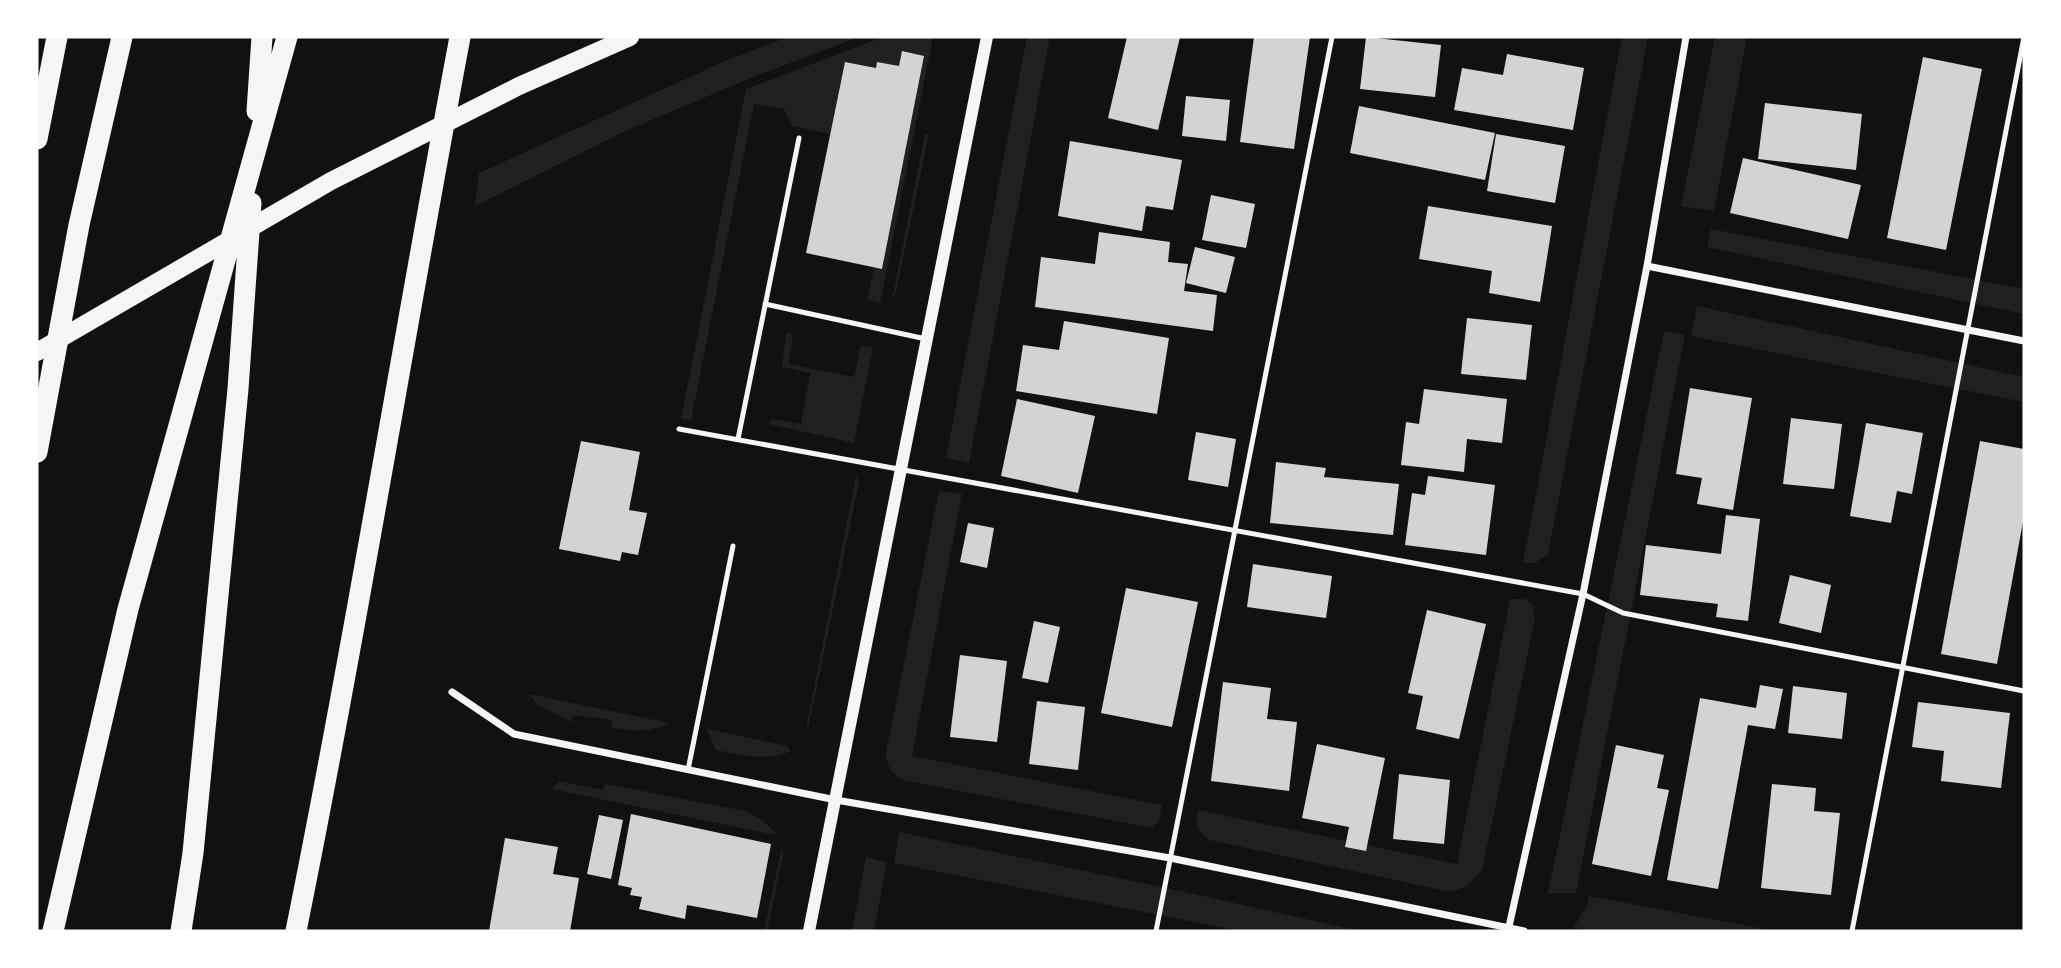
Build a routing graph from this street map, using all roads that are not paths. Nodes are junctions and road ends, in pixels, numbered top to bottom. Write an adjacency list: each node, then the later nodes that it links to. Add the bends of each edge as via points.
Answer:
1 (57, 37): 12 (highway)
2 (122, 37): 21 (highway, via 79,225)
3 (262, 37): 34 (highway, via 238,389 193,853)
4 (287, 37): 33 (highway, via 128,609)
5 (460, 37): 35 (highway)
6 (630, 37): 18 (main road, via 519,86 331,181)
7 (987, 37): 16 (street)
8 (1332, 37): 23 (lane)
9 (1686, 37): 13 (street)
10 (2024, 37): 15 (lane)
11 (799, 138): 14 (lane)
12 (37, 139)
13 (1647, 266): 15 (street); 25 (street)
14 (765, 304): 16 (lane); 20 (lane)
15 (1968, 330): 17 (street); 26 (lane)
16 (927, 339): 22 (street)
17 (2024, 341)
18 (37, 352)
19 (679, 429): 20 (lane)
20 (738, 439): 22 (lane)
21 (37, 452)
22 (901, 469): 23 (lane); 30 (street)
23 (1236, 530): 25 (lane); 31 (lane)
24 (733, 546): 29 (lane)
25 (1583, 594): 26 (lane, via 1623,614); 32 (street)
26 (1901, 667): 27 (lane); 39 (lane)
27 (2024, 691)
28 (452, 692): 29 (street, via 514,734)
29 (688, 770): 30 (street)
30 (836, 800): 31 (street); 36 (street)
31 (1170, 858): 32 (street); 37 (lane)
32 (1508, 930): 38 (street)
33 (53, 931)
34 (181, 931)
35 (296, 931)
36 (809, 931)
37 (1156, 931)
38 (1524, 931)
39 (1852, 931)

